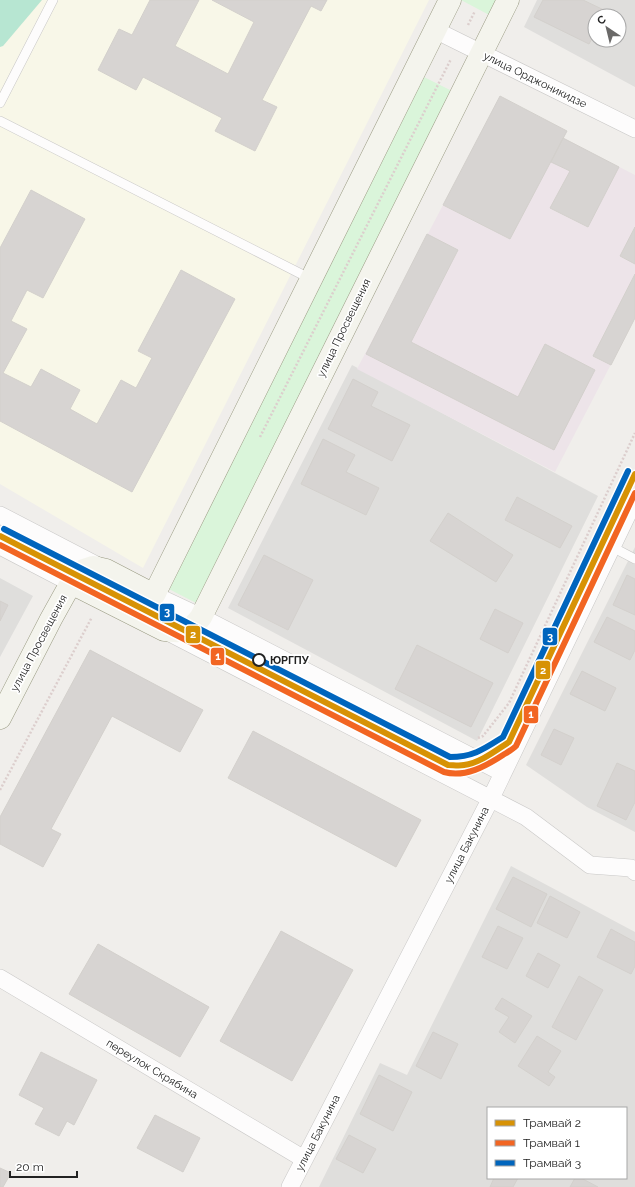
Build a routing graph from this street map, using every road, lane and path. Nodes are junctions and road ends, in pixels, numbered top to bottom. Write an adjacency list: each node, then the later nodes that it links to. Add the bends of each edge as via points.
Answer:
1 (53, 0): 8 (lane)
2 (450, 0): 5 (street)
3 (508, 0): 7 (street, улица Просвещения)
4 (477, 7): 6 (path)
5 (435, 30): 6 (street, улица Орджоникидзе); 11 (street)
6 (459, 42): 7 (street, улица Орджоникидзе); 13 (path)
7 (480, 53): 10 (street, улица Орджоникидзе); 24 (street, улица Просвещения)
8 (0, 103)
9 (0, 121): 11 (lane)
10 (635, 129)
11 (311, 279): 22 (street)
12 (635, 433): 28 (path, via 509,703 483,736)
13 (259, 440)
14 (635, 499): 17 (street, улица Бакунина)
15 (0, 515): 18 (street)
16 (0, 546): 21 (street)
17 (612, 547): 19 (lane); 29 (street, улица Бакунина)
18 (83, 558): 20 (street); 21 (street)
19 (635, 559)
20 (106, 570): 21 (street, улица Просвещения, via 88,568); 22 (street)
21 (71, 583): 23 (street); 27 (street, улица Просвещения)
22 (154, 595): 24 (street); 25 (street)
23 (102, 598): 25 (street); 30 (path)
24 (201, 617): 26 (street, улица Просвещения, via 187,630); 29 (street)
25 (142, 619): 26 (street)
26 (164, 630): 31 (street)
27 (0, 718)
28 (477, 738)
29 (503, 773): 31 (street, улица Бакунина)
30 (0, 790)
31 (491, 798): 32 (street, via 526,817 590,865 631,868); 34 (street, улица Бакунина)
32 (635, 872)
33 (0, 978): 34 (street, переулок Скрябина)
34 (304, 1159): 35 (street, улица Бакунина)
35 (290, 1187)

